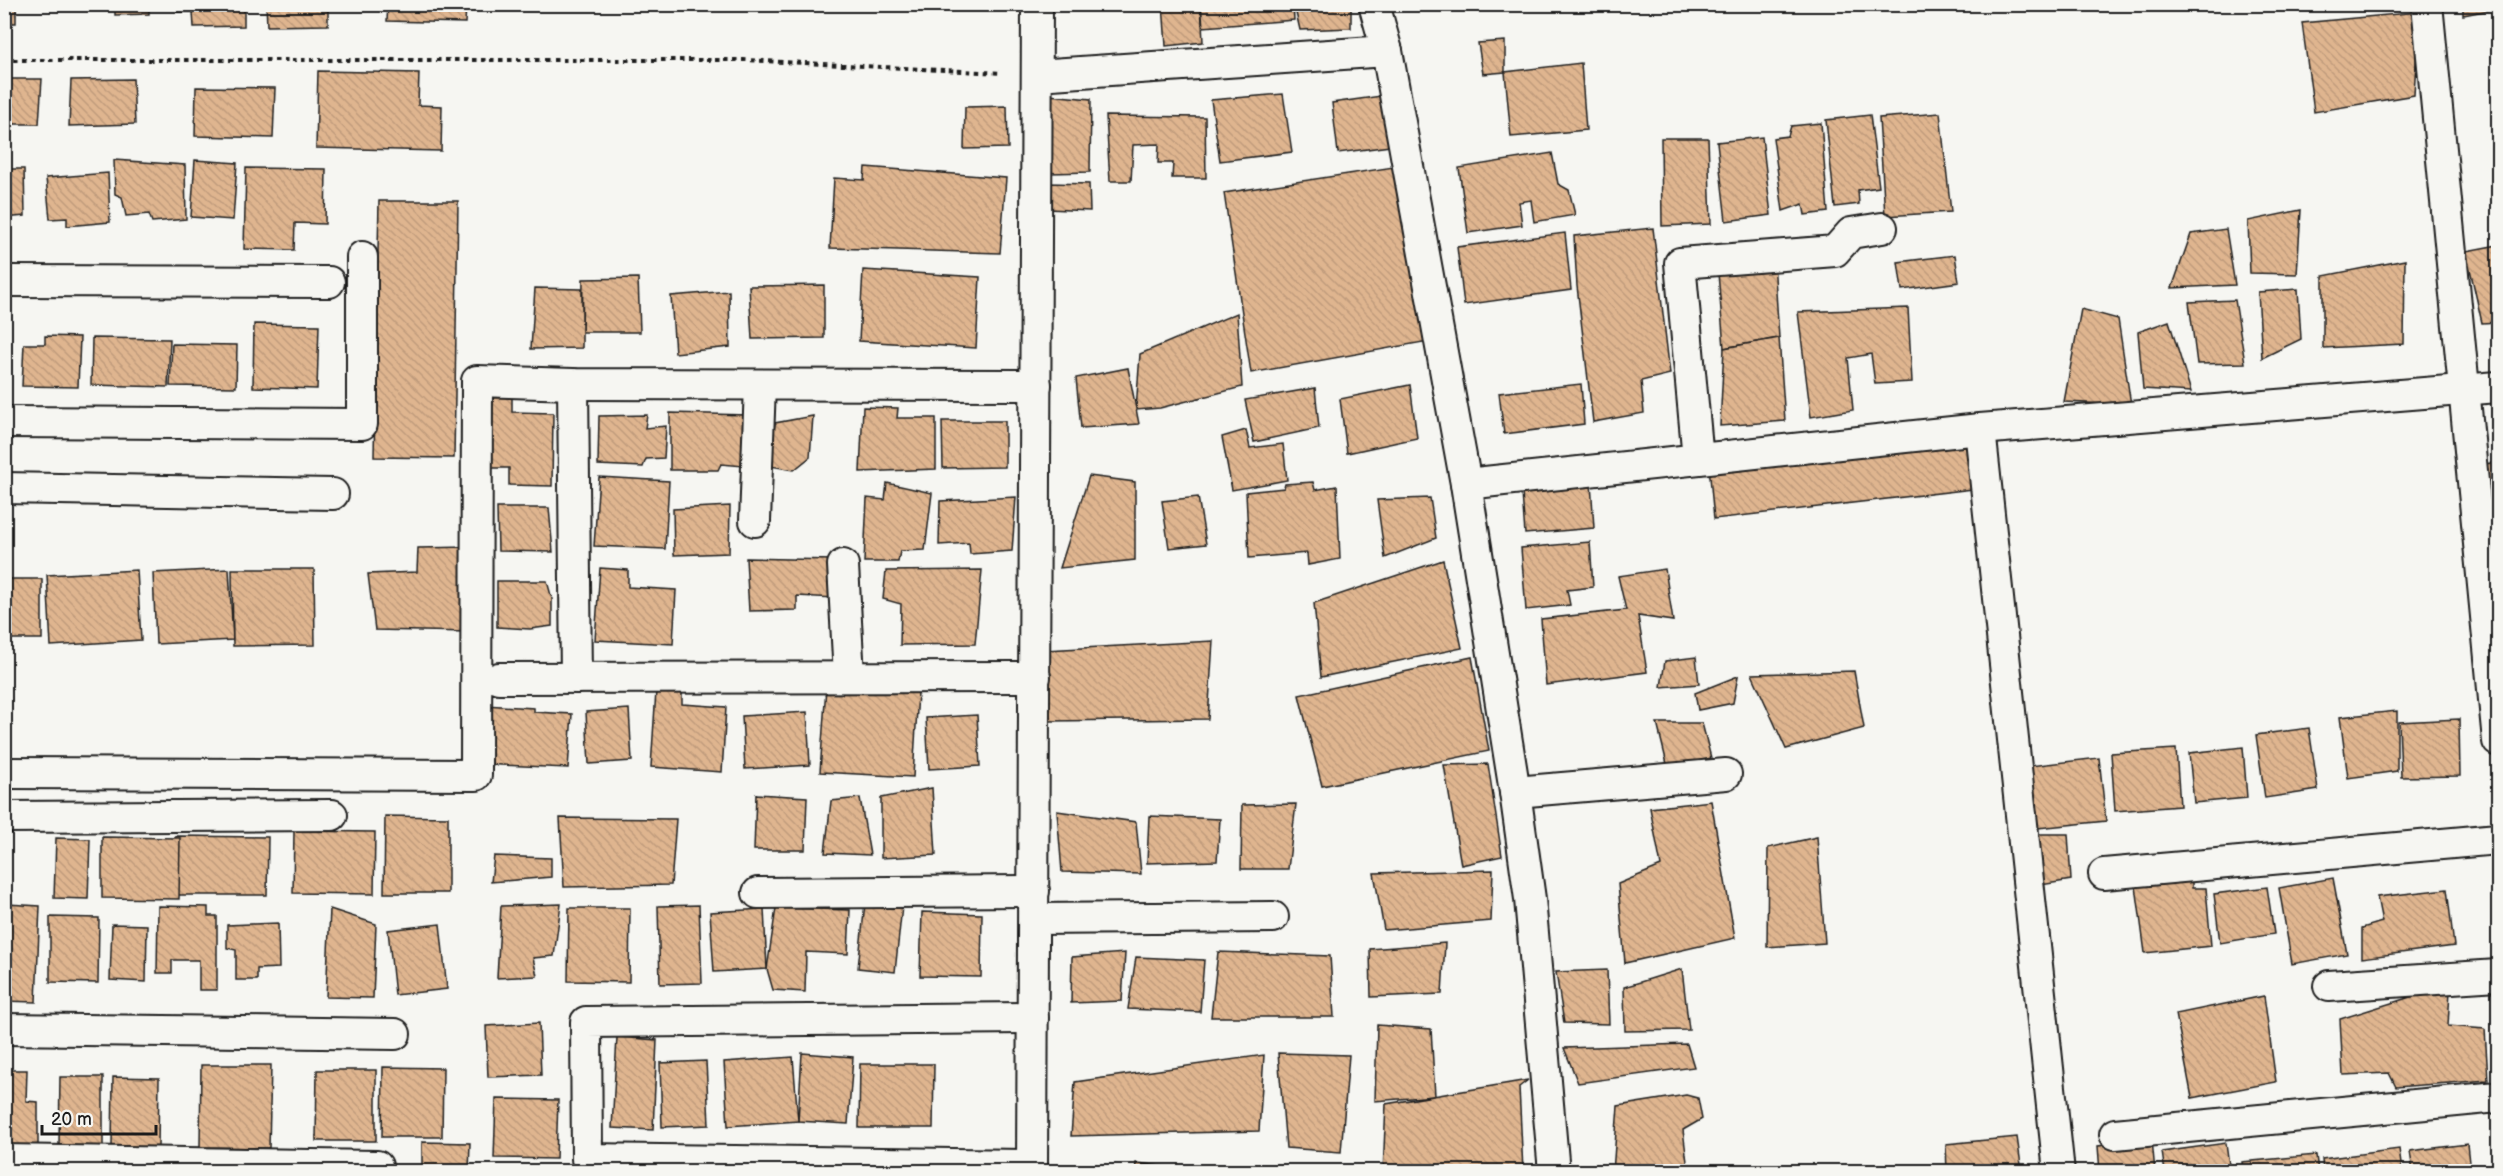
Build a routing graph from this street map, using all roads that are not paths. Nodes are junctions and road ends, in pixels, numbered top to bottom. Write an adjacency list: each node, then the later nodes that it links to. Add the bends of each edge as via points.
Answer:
1 (1037, 4): 5 (street)
2 (1374, 4): 4 (street)
3 (2427, 4): 14 (street)
4 (1387, 51): 5 (street); 18 (street)
5 (1038, 75): 12 (street)
6 (1881, 228): 17 (street, via 1851,233 1835,251 1805,267 1680,263)
7 (362, 256): 15 (street, via 362,424)
8 (4, 281): 9 (street)
9 (329, 282)
10 (573, 384): 11 (street); 27 (street); 29 (street, via 477,381 476,775)
11 (760, 385): 12 (street); 21 (street)
12 (1036, 385): 25 (street)
13 (2499, 387): 14 (street)
14 (2463, 391): 16 (street); 23 (street)
15 (4, 422)
16 (1980, 429): 17 (street); 50 (street)
17 (1698, 459): 18 (street)
18 (1466, 484): 31 (street)
19 (4, 488): 20 (street)
20 (333, 494)
21 (755, 521)
22 (843, 565): 24 (street)
23 (2491, 599): 28 (street)
24 (849, 677): 25 (street); 27 (street)
25 (1035, 677): 37 (street)
26 (499, 678): 27 (street)
27 (576, 678)
28 (2498, 734)
29 (4, 773)
30 (1726, 774): 31 (street)
31 (1515, 792): 49 (street, via 1530,898)
32 (332, 815): 33 (street)
33 (4, 817)
34 (2499, 839): 35 (street)
35 (2104, 874)
36 (758, 893): 37 (street)
37 (1034, 905): 38 (street); 41 (street)
38 (1273, 917)
39 (2499, 975): 40 (street)
40 (2329, 986)
41 (1033, 1018): 48 (street); 48 (street, via 586,1022 587,1160)
42 (4, 1029): 43 (street)
43 (394, 1034)
44 (2499, 1097): 45 (street)
45 (2115, 1134)
46 (4, 1160): 47 (street)
47 (377, 1166)
48 (1032, 1168)
49 (1554, 1172)
50 (2059, 1172)

